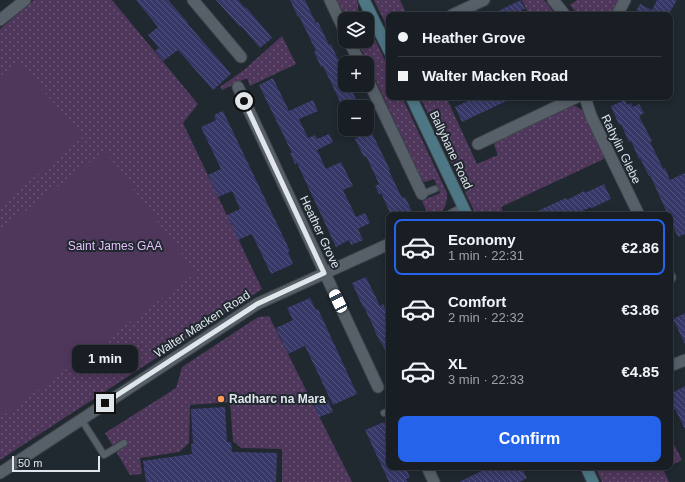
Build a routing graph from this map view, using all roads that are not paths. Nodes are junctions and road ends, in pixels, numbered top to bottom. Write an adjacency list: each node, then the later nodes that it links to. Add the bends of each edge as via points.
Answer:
1 (25, 0): 13 (street)
2 (193, 0): 16 (street)
3 (364, 0): 8 (main road)
4 (484, 0): 9 (street)
5 (553, 0): 10 (street)
6 (625, 0): 11 (street)
7 (331, 1): 12 (street)
8 (368, 12)
9 (458, 12)
10 (563, 12)
11 (619, 12)
12 (338, 16)
13 (0, 20)
14 (374, 26): 15 (main road)
15 (386, 46)
16 (241, 57)
17 (238, 87): 28 (street, Heather Grove)
18 (374, 92): 24 (street)
19 (412, 100): 25 (main road, Ballybane Road)
20 (571, 100): 22 (street)
21 (586, 100): 26 (street, Rahylin Glebe)
22 (478, 144)
23 (435, 189): 24 (lane)
24 (422, 194)
25 (465, 212)
26 (634, 212)
27 (386, 245): 28 (street, Walter Macken Road)
28 (324, 273): 31 (street, Heather Grove); 32 (street, Walter Macken Road, via 257,304)
29 (685, 360): 30 (street)
30 (673, 365)
31 (378, 387)
32 (81, 419): 33 (lane, via 104,455); 36 (street, Walter Macken Road)
33 (124, 444)
34 (429, 470): 37 (street)
35 (587, 470): 38 (main road)
36 (0, 473)
37 (434, 482)
38 (593, 482)

